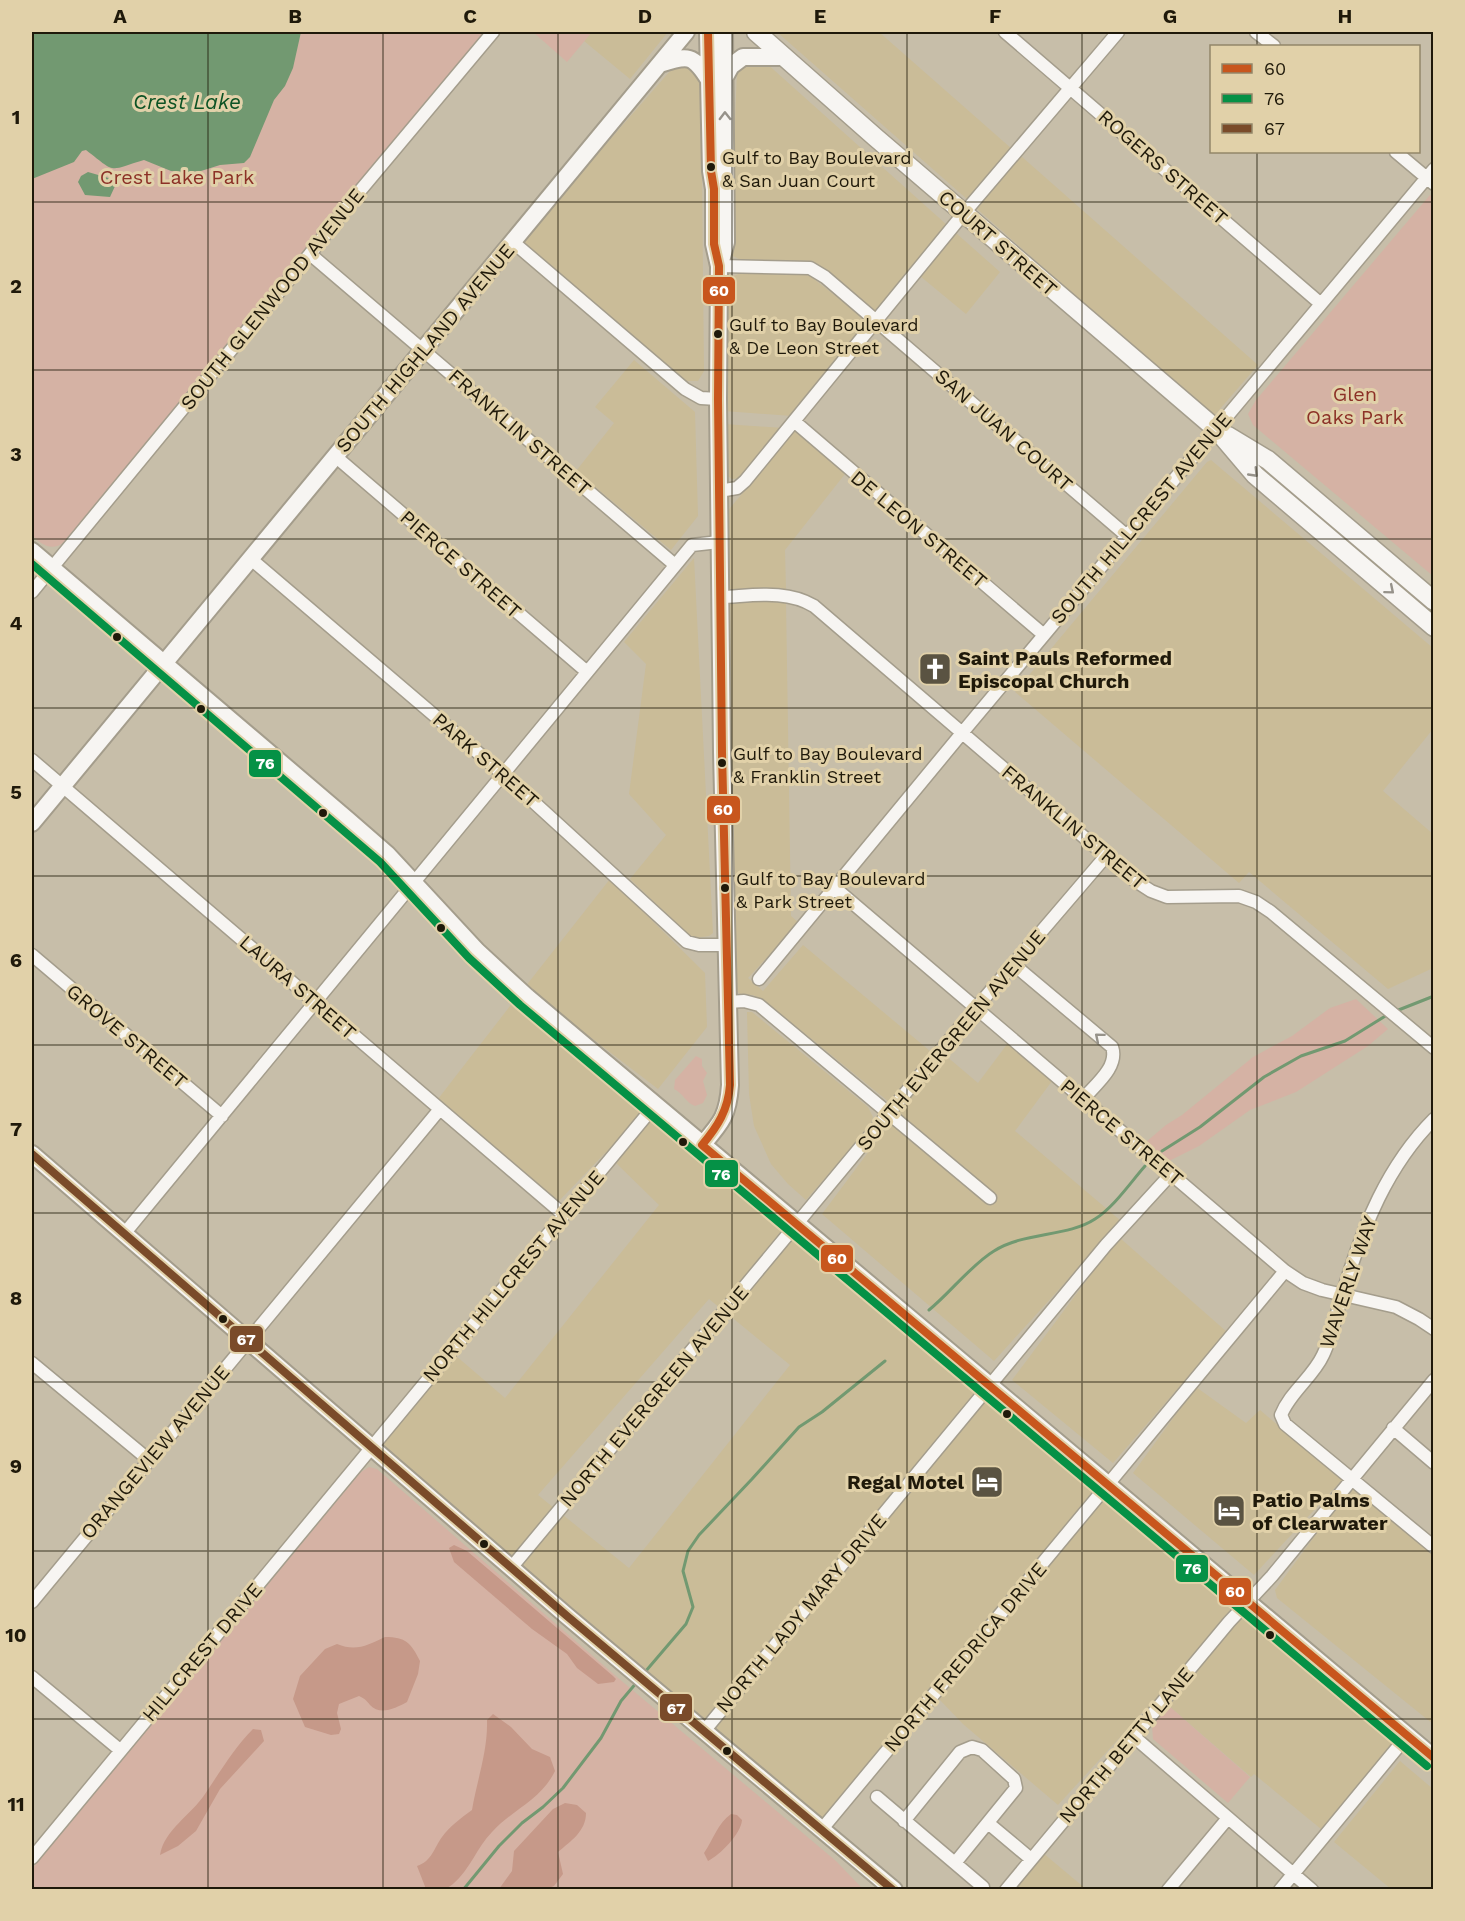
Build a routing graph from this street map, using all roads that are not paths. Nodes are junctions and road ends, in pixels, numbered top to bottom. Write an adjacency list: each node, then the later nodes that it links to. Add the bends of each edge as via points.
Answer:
1 (493, 32): 18 (street, SOUTH GLENWOOD AVENUE)
2 (686, 32): 11 (street, SOUTH HIGHLAND AVENUE)
3 (708, 32): 12 (street)
4 (724, 32): 12 (street)
5 (756, 32): 10 (main road, COURT STREET)
6 (1005, 32): 13 (street, ROGERS STREET)
7 (1118, 32): 13 (street)
8 (1256, 32): 9 (street)
9 (1273, 45)
10 (784, 57): 12 (street, via 743,57); 16 (main road, COURT STREET)
11 (659, 65): 12 (street, via 680,58 691,59); 17 (street, SOUTH HIGHLAND AVENUE)
12 (717, 78): 19 (street, via 726,242)
13 (1071, 88): 16 (street); 20 (street, ROGERS STREET)
14 (1397, 153): 15 (street)
15 (1431, 177): 20 (street, SOUTH HILLCREST AVENUE)
16 (964, 213): 21 (street); 25 (main road, COURT STREET)
17 (513, 242): 22 (street, SOUTH HIGHLAND AVENUE); 23 (street, via 685,389 700,397)
18 (310, 254): 22 (street, FRANKLIN STREET); 35 (street, SOUTH GLENWOOD AVENUE)
19 (719, 266): 21 (street, SAN JUAN COURT, via 810,268); 23 (street)
20 (1321, 304): 25 (street, SOUTH HILLCREST AVENUE)
21 (877, 321): 24 (street); 28 (street, SAN JUAN COURT)
22 (424, 350): 26 (street, SOUTH HIGHLAND AVENUE); 34 (street, FRANKLIN STREET)
23 (718, 399): 27 (street)
24 (795, 422): 27 (street, via 745,481 737,488); 40 (street, DE LEON STREET)
25 (1216, 429): 28 (street, SOUTH HILLCREST AVENUE); 29 (main road, COURT STREET, via 1268,460); 32 (main road, COURT STREET, one-way to 32, via 1255,475)
26 (335, 456): 33 (street, SOUTH HIGHLAND AVENUE); 42 (street, PIERCE STREET)
27 (719, 492): 30 (street)
28 (1127, 536): 40 (street, SOUTH HILLCREST AVENUE)
29 (1359, 538): 32 (street); 38 (main road, COURT STREET)
30 (719, 542): 34 (street, via 692,545); 37 (street)
31 (32, 551): 35 (street)
32 (1347, 554): 39 (main road, COURT STREET, one-way to 39)
33 (251, 559): 41 (street, SOUTH HIGHLAND AVENUE); 45 (street, PARK STREET)
34 (675, 565): 42 (street)
35 (51, 568): 36 (street, SOUTH GLENWOOD AVENUE); 41 (street)
36 (32, 592)
37 (720, 597): 43 (street, FRANKLIN STREET, via 800,598); 51 (street)
38 (1434, 601)
39 (1434, 627)
40 (1044, 635): 43 (street, SOUTH HILLCREST AVENUE)
41 (164, 663): 46 (street, SOUTH HIGHLAND AVENUE); 49 (street, via 348,819)
42 (586, 671): 45 (street)
43 (962, 733): 48 (street, FRANKLIN STREET); 50 (street, SOUTH HILLCREST AVENUE)
44 (32, 760): 46 (street, LAURA STREET)
45 (503, 774): 49 (street); 51 (street, PARK STREET, via 687,942)
46 (62, 786): 47 (street, SOUTH HIGHLAND AVENUE); 55 (street, LAURA STREET)
47 (32, 823)
48 (1106, 855): 53 (street, SOUTH EVERGREEN AVENUE); 58 (street, FRANKLIN STREET, via 1134,880 1167,897 1239,896 1256,902)
49 (413, 883): 55 (street); 60 (street, via 527,997)
50 (835, 888): 54 (street, SOUTH HILLCREST AVENUE); 57 (street, PIERCE STREET)
51 (726, 945): 56 (street)
52 (32, 955): 63 (street, GROVE STREET)
53 (1013, 964): 57 (street, SOUTH EVERGREEN AVENUE); 59 (street, one-way to 53, via 1113,1065 1112,1047)
54 (759, 979)
55 (315, 1001): 61 (street, LAURA STREET); 63 (street)
56 (728, 1002): 62 (street, via 759,1005); 65 (street, via 729,1106 721,1123)
57 (976, 1008): 59 (street, PIERCE STREET); 62 (street, SOUTH EVERGREEN AVENUE)
58 (1434, 1048)
59 (1083, 1099): 67 (street, PIERCE STREET)
60 (655, 1105): 65 (street); 69 (street, NORTH HILLCREST AVENUE)
61 (440, 1109): 69 (street, LAURA STREET); 75 (street, ORANGEVIEW AVENUE)
62 (890, 1114): 68 (street); 70 (street, SOUTH EVERGREEN AVENUE)
63 (222, 1116): 71 (street)
64 (1434, 1119): 73 (street, WAVERLY WAY, via 1399,1162 1376,1200)
65 (702, 1145): 70 (street)
66 (32, 1154): 71 (street)
67 (1171, 1174): 72 (street, PIERCE STREET); 78 (street, NORTH LADY MARY DRIVE, via 1106,1245)
68 (990, 1198)
69 (564, 1215): 80 (street, NORTH HILLCREST AVENUE)
70 (797, 1224): 78 (street); 86 (street, NORTH EVERGREEN AVENUE)
71 (124, 1234): 75 (street)
72 (1285, 1271): 73 (street, PIERCE STREET, via 1303,1282); 84 (street, NORTH FREDRICA DRIVE)
73 (1342, 1294): 74 (street, PIERCE STREET, via 1396,1307); 83 (street, WAVERLY WAY, via 1323,1356 1281,1415 1285,1424)
74 (1434, 1329)
75 (248, 1340): 80 (street); 81 (street, ORANGEVIEW AVENUE)
76 (34, 1369): 81 (street)
77 (1434, 1380): 79 (street, NORTH BETTY LANE)
78 (990, 1386): 84 (street); 90 (street, NORTH LADY MARY DRIVE)
79 (1393, 1428): 82 (street); 83 (street, NORTH BETTY LANE)
80 (372, 1446): 86 (street); 93 (street, HILLCREST DRIVE)
81 (149, 1460): 88 (street, ORANGEVIEW AVENUE)
82 (1434, 1463)
83 (1351, 1478): 85 (street); 87 (street, NORTH BETTY LANE)
84 (1109, 1485): 87 (street); 99 (street, NORTH FREDRICA DRIVE)
85 (1434, 1547)
86 (511, 1568): 90 (street)
87 (1247, 1601): 91 (street); 92 (street, NORTH BETTY LANE)
88 (32, 1602)
89 (32, 1677): 93 (street)
90 (705, 1730): 99 (street)
91 (1407, 1736): 94 (street); 103 (street)
92 (1133, 1737): 96 (street); 101 (street, NORTH BETTY LANE)
93 (120, 1750): 100 (street, HILLCREST DRIVE)
94 (1434, 1758)
95 (877, 1797): 97 (street)
96 (1228, 1818): 103 (street); 107 (street)
97 (904, 1821): 98 (street, via 960,1752 972,1747 982,1750 1016,1784 1014,1792); 102 (street)
98 (988, 1823): 101 (street); 102 (street)
99 (822, 1829): 104 (street)
100 (32, 1858)
101 (1031, 1859): 106 (street, NORTH BETTY LANE)
102 (955, 1863): 105 (street)
103 (1293, 1874): 108 (street); 109 (street)
104 (887, 1887)
105 (983, 1887)
106 (1006, 1890)
107 (1168, 1890)
108 (1281, 1890)
109 (1312, 1890)

